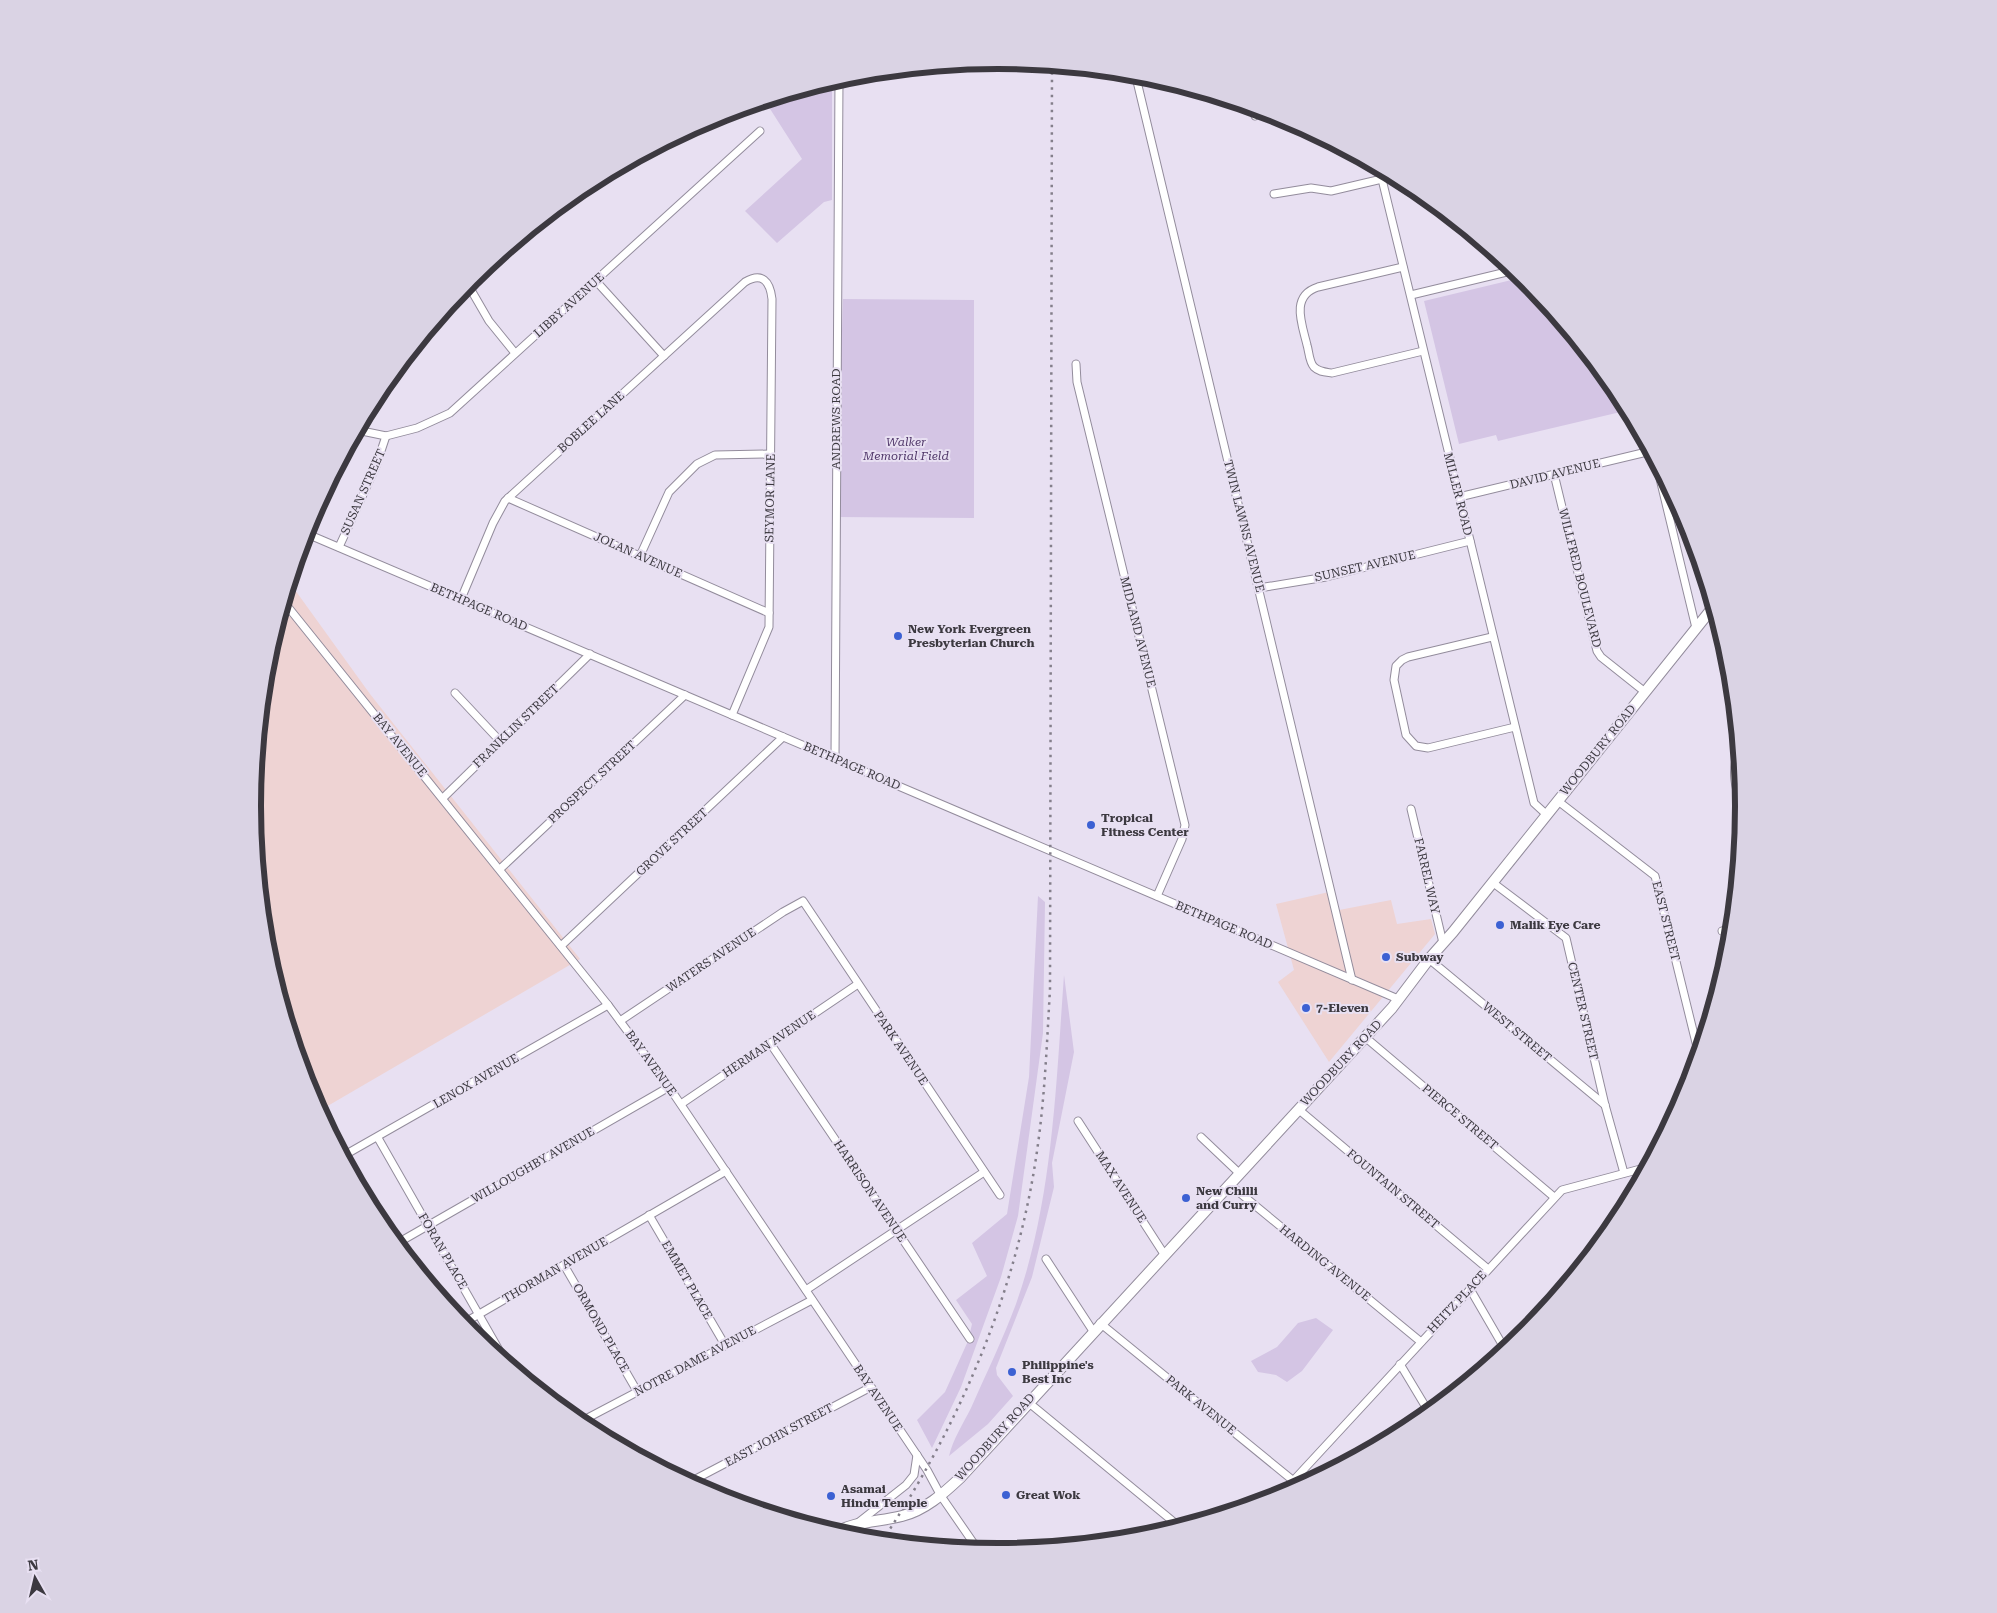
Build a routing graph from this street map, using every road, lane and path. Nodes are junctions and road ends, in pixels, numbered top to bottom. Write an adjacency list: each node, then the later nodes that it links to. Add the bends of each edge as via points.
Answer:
1 (1137, 82): 28 (street, TWIN LAWNS AVENUE)
2 (839, 87): 43 (street, ANDREWS ROAD)
3 (760, 131): 9 (street, LIBBY AVENUE)
4 (1382, 179): 5 (street, via 1331,191 1311,188); 6 (street, MILLER ROAD)
5 (1274, 194)
6 (1403, 267): 11 (street, MILLER ROAD); 12 (street, via 1307,292 1300,311 1312,366 1320,372 1332,373)
7 (1505, 272): 11 (street)
8 (761, 278): 14 (street, BOBLEE LANE, via 753,277 745,282); 19 (street, SEYMOR LANE, via 768,284 772,299)
9 (596, 281): 13 (street, LIBBY AVENUE); 14 (street)
10 (472, 291): 13 (street, via 489,321)
11 (1411, 295): 12 (street, MILLER ROAD)
12 (1423, 351): 22 (street, MILLER ROAD)
13 (516, 354): 17 (street, LIBBY AVENUE, via 450,413 417,428)
14 (664, 356): 23 (street, BOBLEE LANE)
15 (1076, 364): 52 (street, MIDLAND AVENUE, via 1185,825)
16 (364, 431): 17 (street, LIBBY AVENUE)
17 (386, 436): 26 (street, SUSAN STREET)
18 (1645, 452): 20 (street, DAVID AVENUE)
19 (770, 454): 27 (street, via 715,455 696,464 669,492); 32 (street, SEYMOR LANE)
20 (1554, 474): 22 (street, DAVID AVENUE); 36 (street, WILLFRED BOULEVARD, via 1597,651)
21 (1661, 481): 33 (street)
22 (1459, 497): 25 (street, MILLER ROAD)
23 (508, 498): 27 (street, JOLAN AVENUE); 29 (street, BOBLEE LANE, via 493,522)
24 (312, 536): 26 (street, BETHPAGE ROAD)
25 (1470, 541): 28 (street, SUNSET AVENUE, via 1326,577); 34 (street, MILLER ROAD)
26 (339, 547): 29 (street, BETHPAGE ROAD)
27 (640, 556): 32 (street, JOLAN AVENUE)
28 (1259, 588): 59 (street, TWIN LAWNS AVENUE)
29 (461, 599): 35 (street, BETHPAGE ROAD)
30 (289, 608): 46 (street, BAY AVENUE)
31 (1710, 611): 33 (main road, WOODBURY ROAD)
32 (769, 613): 39 (street, SEYMOR LANE, via 769,627)
33 (1696, 628): 36 (main road, WOODBURY ROAD)
34 (1492, 637): 40 (street, MILLER ROAD); 40 (street, via 1402,660 1396,666 1394,680 1401,716 1409,740 1416,746 1428,748)
35 (590, 654): 38 (street, BETHPAGE ROAD); 42 (street, FRANKLIN STREET)
36 (1645, 692): 47 (main road, WOODBURY ROAD)
37 (455, 693): 42 (street)
38 (685, 695): 39 (street, BETHPAGE ROAD); 50 (street, PROSPECT STREET)
39 (732, 715): 41 (street, BETHPAGE ROAD)
40 (1515, 727): 49 (street, MILLER ROAD, via 1534,803)
41 (783, 737): 43 (street, BETHPAGE ROAD); 57 (street, GROVE STREET)
42 (500, 741): 46 (street, FRANKLIN STREET)
43 (835, 759): 52 (street, BETHPAGE ROAD)
44 (1735, 765): 45 (street)
45 (1736, 787)
46 (443, 798): 50 (street, BAY AVENUE)
47 (1558, 801): 49 (main road, WOODBURY ROAD); 66 (street, EAST STREET, via 1655,876)
48 (1411, 809): 56 (street, FARREL WAY)
49 (1547, 815): 51 (main road, WOODBURY ROAD)
50 (500, 869): 57 (street, BAY AVENUE)
51 (1492, 882): 56 (main road, WOODBURY ROAD); 69 (street, CENTER STREET, via 1566,938)
52 (1157, 896): 59 (street, BETHPAGE ROAD)
53 (803, 901): 60 (street, PARK AVENUE); 63 (street, WATERS AVENUE)
54 (1725, 930): 55 (street)
55 (1722, 931)
56 (1443, 943): 58 (main road, WOODBURY ROAD)
57 (561, 946): 62 (street, BAY AVENUE)
58 (1429, 959): 61 (main road, WOODBURY ROAD); 69 (street, WEST STREET)
59 (1352, 980): 61 (street, BETHPAGE ROAD)
60 (858, 984): 65 (street, HERMAN AVENUE); 77 (street, PARK AVENUE)
61 (1398, 1000): 64 (main road, WOODBURY ROAD)
62 (608, 1005): 63 (street, BAY AVENUE); 73 (street, LENOX AVENUE)
63 (620, 1021): 67 (street, BAY AVENUE)
64 (1365, 1036): 70 (main road, WOODBURY ROAD); 82 (street, PIERCE STREET)
65 (770, 1043): 68 (street, HERMAN AVENUE); 85 (street, HARRISON AVENUE)
66 (1697, 1045)
67 (670, 1087): 68 (street, BAY AVENUE); 84 (street, WILLOUGHBY AVENUE)
68 (680, 1104): 76 (street, BAY AVENUE)
69 (1605, 1105): 79 (street, CENTER STREET)
70 (1298, 1109): 78 (main road, WOODBURY ROAD); 90 (street, FOUNTAIN STREET)
71 (1078, 1121): 87 (street, MAX AVENUE)
72 (1201, 1137): 78 (street)
73 (378, 1138): 74 (street, LENOX AVENUE); 84 (street, FORAN PLACE)
74 (348, 1153)
75 (1640, 1169): 79 (street, HEITZ PLACE)
76 (726, 1171): 83 (street, THORMAN AVENUE); 92 (street, BAY AVENUE)
77 (984, 1172): 81 (street, PARK AVENUE); 85 (street)
78 (1239, 1173): 80 (main road, WOODBURY ROAD)
79 (1624, 1173): 82 (street, HEITZ PLACE, via 1562,1190)
80 (1228, 1184): 87 (main road, WOODBURY ROAD); 99 (street, HARDING AVENUE)
81 (1000, 1195)
82 (1554, 1197): 90 (street, HEITZ PLACE)
83 (649, 1215): 89 (street, THORMAN AVENUE); 101 (street, EMMET PLACE)
84 (428, 1225): 86 (street, WILLOUGHBY AVENUE); 94 (street, FORAN PLACE)
85 (896, 1230): 92 (street); 98 (street, HARRISON AVENUE)
86 (402, 1240)
87 (1164, 1254): 96 (main road, WOODBURY ROAD)
88 (1046, 1259): 97 (street)
89 (564, 1265): 94 (street, THORMAN AVENUE); 105 (street, ORMOND PLACE)
90 (1488, 1269): 91 (street, HEITZ PLACE)
91 (1470, 1289): 99 (street, HEITZ PLACE); 100 (street)
92 (806, 1290): 93 (street, BAY AVENUE)
93 (812, 1300): 101 (street, NOTRE DAME AVENUE); 104 (street, BAY AVENUE)
94 (479, 1314): 95 (street, THORMAN AVENUE); 102 (street, FORAN PLACE)
95 (469, 1320)
96 (1100, 1323): 97 (main road, WOODBURY ROAD); 112 (street, PARK AVENUE)
97 (1093, 1332): 106 (main road, WOODBURY ROAD)
98 (970, 1339)
99 (1421, 1342): 103 (street, HEITZ PLACE)
100 (1502, 1345)
101 (725, 1346): 105 (street, NOTRE DAME AVENUE)
102 (498, 1348)
103 (1400, 1364): 107 (street); 111 (street, HEITZ PLACE)
104 (871, 1387): 109 (street, BAY AVENUE); 110 (street, EAST JOHN STREET)
105 (637, 1391): 108 (street, NOTRE DAME AVENUE)
106 (1028, 1402): 113 (main road, WOODBURY ROAD); 114 (street)
107 (1426, 1407)
108 (587, 1418)
109 (917, 1455): 113 (street, BAY AVENUE); 115 (street, via 914,1475 906,1485)
110 (696, 1479)
111 (1302, 1479)
112 (1294, 1482)
113 (941, 1496): 115 (main road, WOODBURY ROAD, via 903,1516); 117 (street, BAY AVENUE)
114 (1174, 1522)
115 (857, 1524): 116 (main road, WOODBURY ROAD)
116 (847, 1528)
117 (974, 1543)

